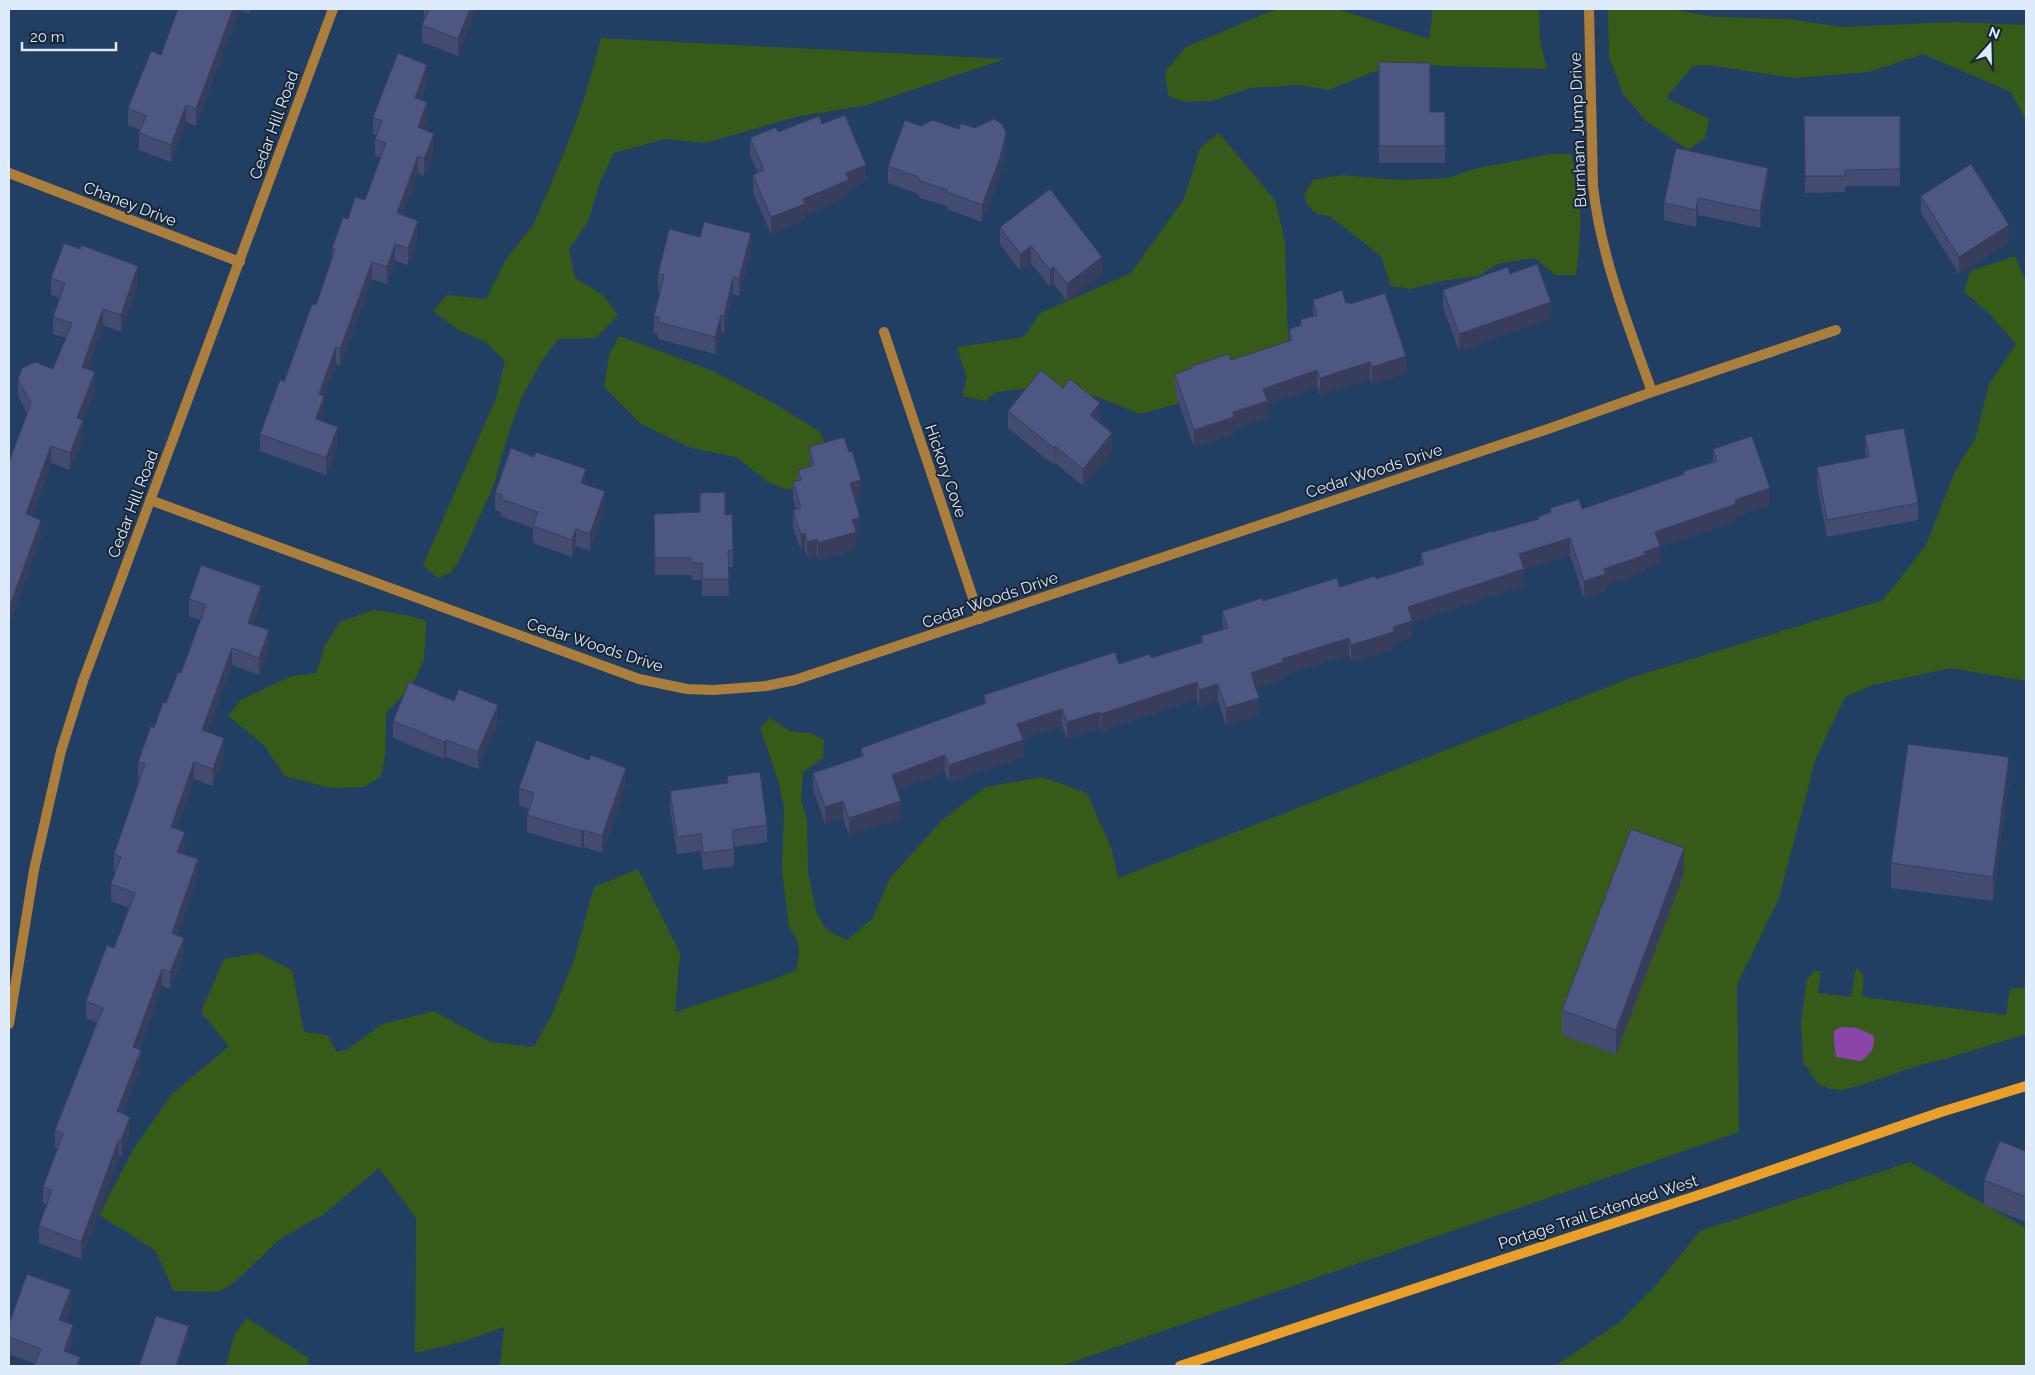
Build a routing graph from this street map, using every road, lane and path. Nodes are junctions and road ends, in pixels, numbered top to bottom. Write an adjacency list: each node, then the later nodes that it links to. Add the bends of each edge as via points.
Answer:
1 (333, 9): 4 (street, Cedar Hill Road)
2 (1589, 9): 7 (street, Burnham Jump Drive, via 1596,213 1616,290)
3 (9, 173): 4 (street, Chaney Drive)
4 (240, 262): 8 (street, Cedar Hill Road)
5 (1836, 330): 7 (street, Cedar Woods Drive)
6 (884, 332): 9 (street, Hickory Cove)
7 (1652, 392): 9 (street, Cedar Woods Drive)
8 (150, 500): 9 (street, Cedar Woods Drive, via 593,664 639,679 687,689 739,689 795,680); 10 (street, Cedar Hill Road, via 83,681 61,751 34,870)
9 (980, 620)
10 (9, 1024)
11 (2026, 1086): 12 (main road, Portage Trail Extended West)
12 (1180, 1366)

